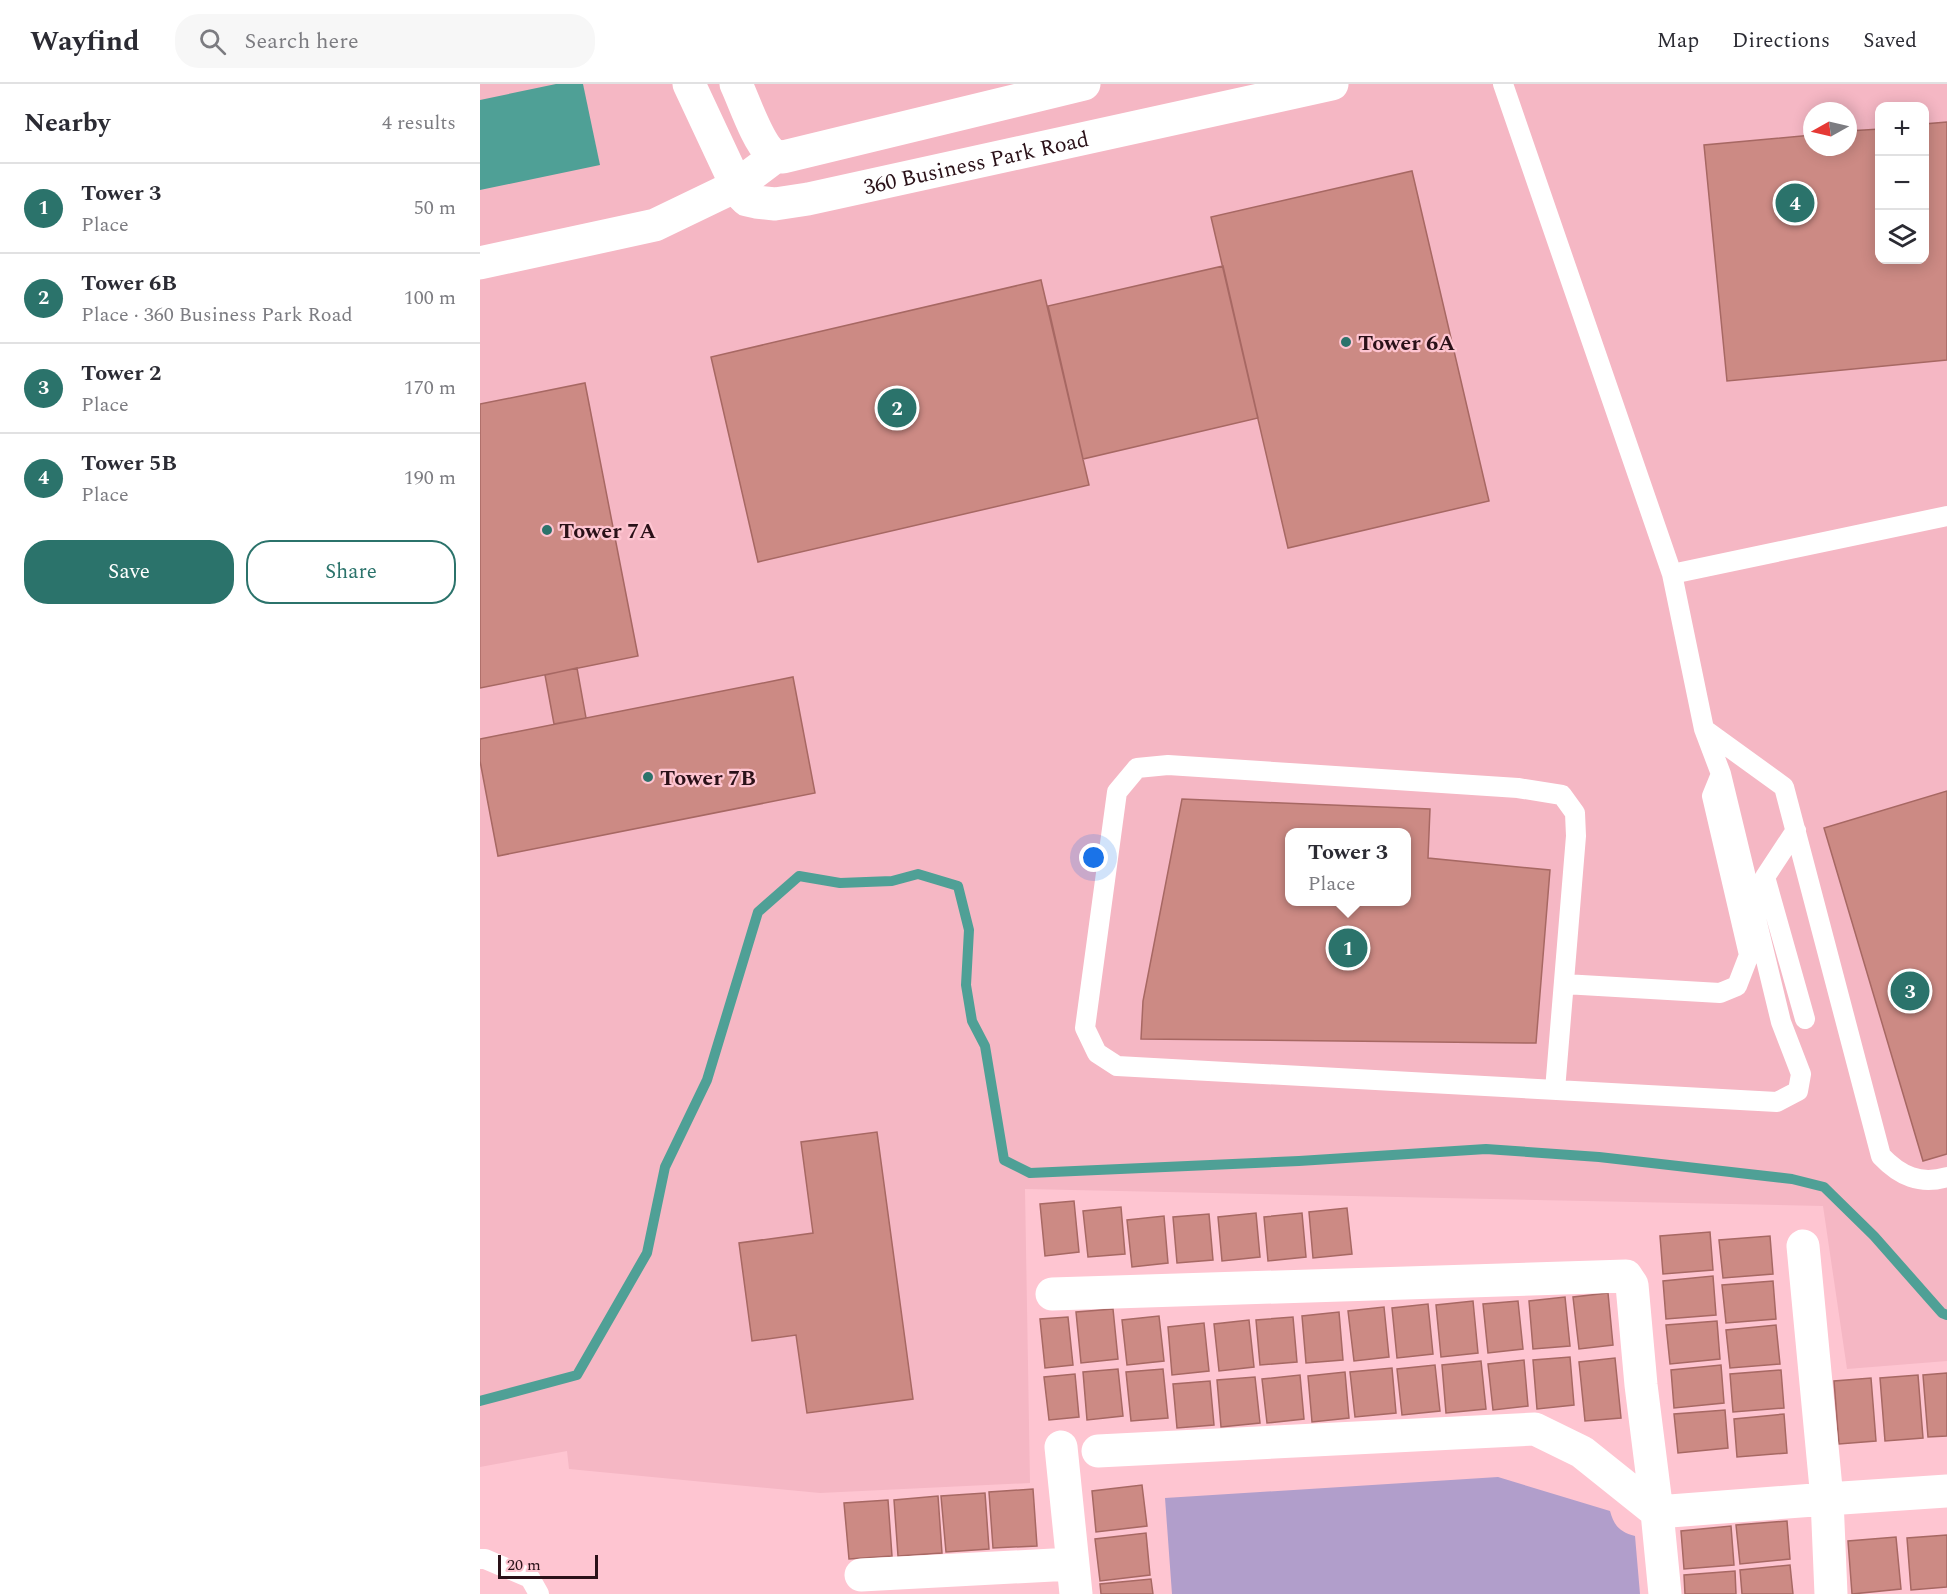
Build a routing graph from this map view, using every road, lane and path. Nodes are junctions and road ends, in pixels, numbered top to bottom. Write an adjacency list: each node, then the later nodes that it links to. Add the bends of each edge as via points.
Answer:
1 (689, 84): 7 (street, 360 Business Park Road)
2 (736, 84): 6 (street, via 757,131)
3 (1084, 84): 6 (street, 360 Business Park Road, via 794,155)
4 (1332, 84): 7 (street, 360 Business Park Road, via 808,199 775,204 756,202 747,200)
5 (1503, 84): 10 (lane)
6 (776, 156): 7 (street)
7 (736, 186): 8 (street, via 655,225)
8 (480, 263)
9 (1947, 516): 10 (lane)
10 (1672, 574): 11 (lane)
11 (1704, 729): 12 (lane); 13 (lane, via 1784,787)
12 (1722, 774): 14 (lane, via 1712,796 1749,955 1737,986 1720,993); 16 (lane, via 1782,1022 1801,1074 1798,1091 1777,1102)
13 (1796, 830): 15 (lane, via 1765,877); 17 (lane, via 1881,1156 1903,1175 1915,1179)
14 (1564, 984): 16 (lane); 16 (lane, via 1576,836 1575,813 1562,795 1518,788 1168,765 1137,768 1117,792 1085,1028 1097,1053 1117,1066)
15 (1805, 1019)
16 (1555, 1090)
17 (1947, 1177)
18 (1803, 1246): 23 (street)
19 (1052, 1294): 24 (street, via 1626,1276 1632,1285)
20 (1061, 1447): 27 (street)
21 (1098, 1451): 24 (street, via 1535,1429 1582,1452)
22 (1947, 1491): 23 (street)
23 (1827, 1499): 24 (street); 30 (street)
24 (1657, 1512): 29 (street)
25 (480, 1559): 28 (lane, via 530,1578)
26 (861, 1575): 27 (street)
27 (1074, 1579)
28 (539, 1594)
29 (1665, 1594)
30 (1831, 1594)

